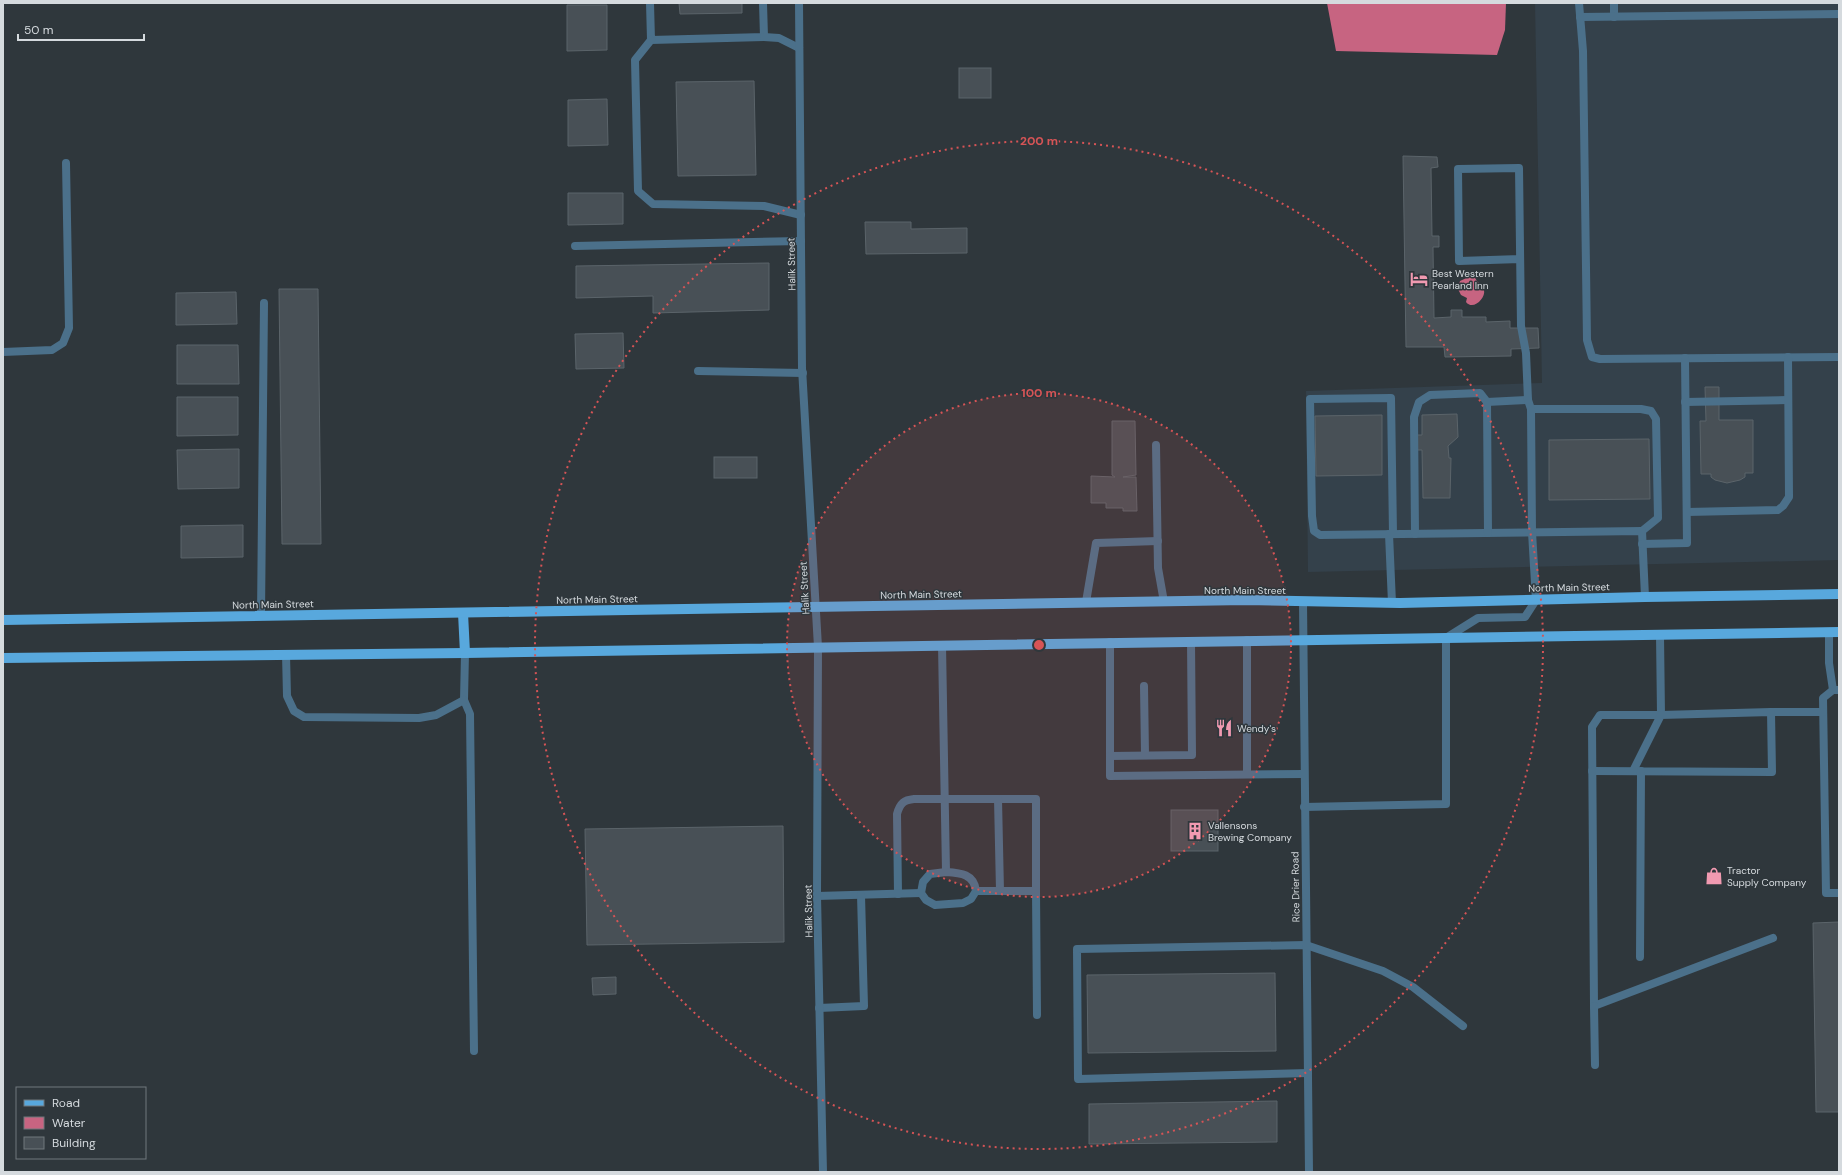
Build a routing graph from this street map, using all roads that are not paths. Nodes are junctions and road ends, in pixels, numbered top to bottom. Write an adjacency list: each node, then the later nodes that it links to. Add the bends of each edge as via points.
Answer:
1 (650, 3): 10 (street)
2 (763, 3): 9 (street)
3 (799, 3): 11 (street, Halik Street)
4 (1579, 3): 8 (street)
5 (1614, 3): 7 (street)
6 (1839, 14): 7 (street)
7 (1614, 17): 8 (street)
8 (1580, 18): 21 (street, via 1583,51 1589,351 1592,357 1600,359)
9 (764, 37): 10 (street); 11 (street, via 779,38)
10 (651, 40): 13 (street, via 635,60 638,191 653,204 764,206)
11 (799, 48): 13 (street, Halik Street)
12 (66, 163): 18 (street, via 69,328 63,343 52,350)
13 (801, 215): 14 (street, Halik Street)
14 (801, 241): 15 (street); 23 (street, Halik Street)
15 (575, 246)
16 (1520, 259): 16 (street, via 1519,168 1458,169 1459,261); 24 (street, via 1521,326 1526,353)
17 (264, 303): 47 (street)
18 (3, 352)
19 (1839, 356): 20 (street)
20 (1788, 357): 21 (street); 25 (street)
21 (1684, 358): 27 (street)
22 (698, 371): 23 (street)
23 (803, 373): 45 (street, Halik Street)
24 (1528, 400): 26 (street); 28 (street)
25 (1788, 400): 27 (street); 30 (street, via 1789,497 1783,506 1778,510)
26 (1487, 402): 33 (street); 35 (street, via 1480,393 1430,395 1419,402 1414,417)
27 (1685, 402): 30 (street)
28 (1531, 409): 31 (street, via 1641,408 1651,411 1656,419 1658,518); 32 (street)
29 (1156, 445): 36 (street)
30 (1687, 512): 37 (street, via 1687,543)
31 (1642, 531): 32 (street); 37 (street)
32 (1532, 532): 33 (street); 40 (street)
33 (1488, 533): 35 (street)
34 (1391, 534): 34 (street, via 1391,398 1310,400 1314,531 1320,535); 35 (street); 44 (street)
35 (1415, 534)
36 (1158, 541): 41 (street, via 1096,544); 42 (street, via 1158,568)
37 (1642, 544): 39 (street)
38 (1839, 594): 39 (main road, North Main Street)
39 (1645, 597): 40 (main road, North Main Street)
40 (1536, 600): 44 (main road, North Main Street); 51 (street, via 1525,617 1478,618)
41 (1086, 602): 42 (main road, North Main Street); 45 (main road, North Main Street)
42 (1164, 602): 43 (main road, North Main Street)
43 (1302, 602): 44 (main road, North Main Street); 52 (street, Rice Drier Road)
44 (1392, 603)
45 (815, 607): 46 (main road, North Main Street); 57 (street, Halik Street)
46 (463, 613): 47 (main road, North Main Street); 58 (main road)
47 (261, 616): 48 (main road, North Main Street)
48 (3, 620)
49 (1834, 632): 50 (main road); 62 (street, via 1829,663)
50 (1660, 635): 51 (main road); 66 (street)
51 (1446, 638): 52 (main road); 75 (street, via 1446,804)
52 (1304, 639): 53 (main road); 72 (street, Rice Drier Road)
53 (1247, 640): 55 (main road); 71 (street)
54 (1110, 642): 55 (main road); 56 (main road); 68 (street)
55 (1191, 642): 67 (street, via 1192,755)
56 (942, 645): 57 (main road); 73 (street)
57 (818, 647): 58 (main road); 84 (street, Halik Street)
58 (465, 653): 59 (main road); 63 (street)
59 (286, 654): 60 (main road); 63 (street, via 287,696 294,711 304,717 419,718 436,715)
60 (3, 658)
61 (1144, 686): 67 (street)
62 (1836, 690): 65 (street, via 1823,698)
63 (464, 700): 92 (street, via 470,714)
64 (1771, 712): 65 (street); 66 (street); 70 (street, via 1772,772)
65 (1823, 712): 81 (street, via 1826,893)
66 (1660, 715): 69 (street, via 1600,715 1592,727); 70 (street)
67 (1145, 755): 68 (street)
68 (1110, 756): 71 (street, via 1110,776)
69 (1592, 771): 70 (street); 88 (street)
70 (1637, 771): 87 (street)
71 (1247, 774): 72 (street)
72 (1304, 774): 75 (street, Rice Drier Road)
73 (945, 799): 74 (street); 76 (street); 82 (street, via 906,800 899,805 896,814)
74 (998, 799): 78 (street); 79 (street, via 1036,799)
75 (1304, 807): 86 (street, Rice Drier Road)
76 (946, 872): 77 (street, via 962,873 970,877); 80 (street, via 930,874 923,882)
77 (976, 891): 78 (street); 80 (street, via 963,903 934,905)
78 (1000, 891): 79 (street)
79 (1036, 891): 90 (street)
80 (921, 893): 82 (street)
81 (1839, 893)
82 (898, 894): 83 (street)
83 (861, 895): 84 (street); 89 (street, via 864,1006)
84 (817, 896): 89 (street, Halik Street)
85 (1773, 938): 88 (street)
86 (1306, 945): 91 (street, via 1383,971 1413,986); 94 (street, Rice Drier Road); 94 (street, via 1077,949 1078,1079)
87 (1640, 957)
88 (1594, 1006): 93 (street)
89 (819, 1008): 95 (street, Halik Street)
90 (1037, 1015)
91 (1462, 1026)
92 (474, 1051)
93 (1595, 1065)
94 (1308, 1073): 96 (street, Rice Drier Road)
95 (822, 1172)
96 (1309, 1172)

